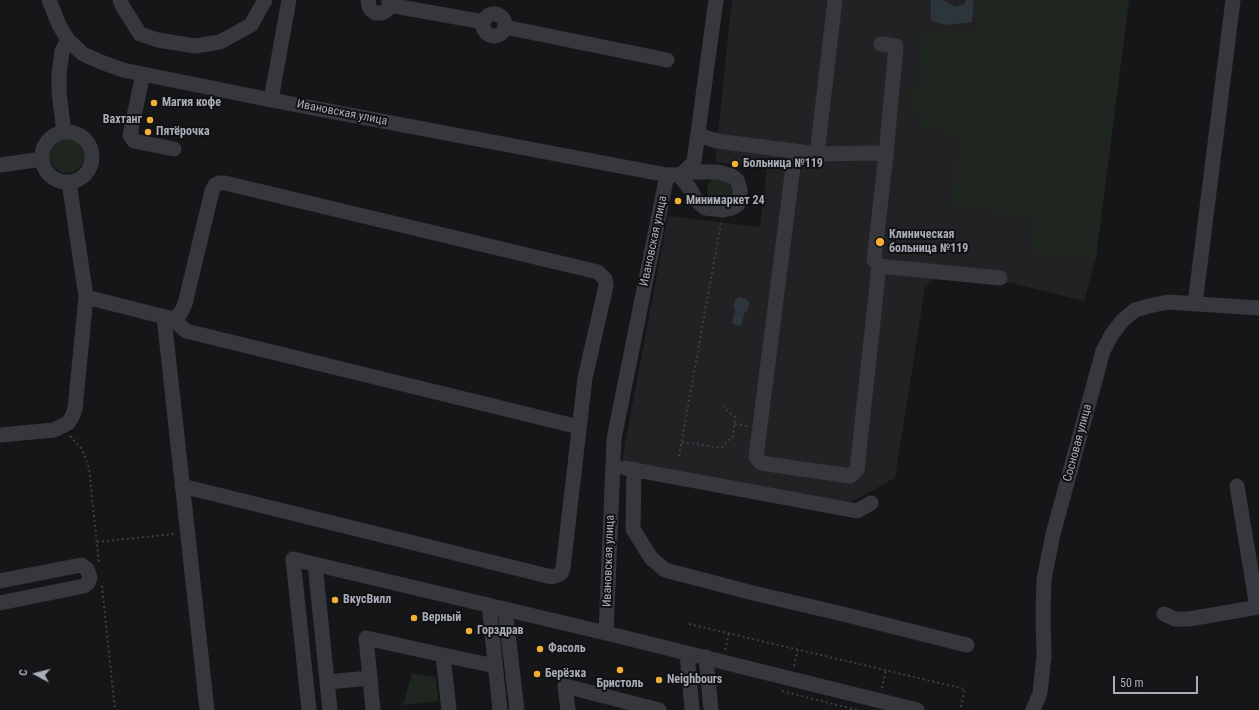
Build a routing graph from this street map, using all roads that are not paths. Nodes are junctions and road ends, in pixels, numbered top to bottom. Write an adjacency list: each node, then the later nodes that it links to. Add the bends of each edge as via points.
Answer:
1 (50, 0): 10 (street, Ивановская улица, via 59,25)
2 (120, 0): 3 (street, via 140,34 158,40 195,46 220,42 250,25)
3 (265, 0)
4 (289, 0): 14 (street)
5 (368, 0): 9 (street, via 368,6 376,13 387,10)
6 (716, 0): 16 (street, Ивановская улица)
7 (835, 0): 19 (street)
8 (1234, 0): 28 (street)
9 (389, 2): 12 (street, via 484,22 487,33 492,35 498,35 505,27)
10 (68, 40): 13 (street, Ивановская улица, via 90,58); 15 (street, via 62,51 59,74)
11 (881, 44): 20 (street, via 896,46)
12 (667, 60)
13 (143, 74): 14 (street, Ивановская улица); 17 (street, via 130,135 134,141)
14 (271, 100): 23 (street, Ивановская улица)
15 (64, 132): 21 (street, via 52,136 47,141); 24 (street, via 83,137 92,154 90,167 86,173)
16 (698, 135): 18 (street, via 717,141); 23 (street, Ивановская улица, via 694,162)
17 (174, 149)
18 (795, 151): 19 (street); 25 (street, via 756,457 761,463 850,476 857,470)
19 (817, 154): 20 (street)
20 (886, 155): 25 (street, via 874,260)
21 (42, 159): 22 (street); 24 (street, via 46,171 51,176)
22 (0, 165)
23 (677, 174): 23 (street, via 718,172 732,176 737,180 740,190 738,204 723,210 705,208); 33 (street, Ивановская улица, via 617,421)
24 (69, 182): 27 (street)
25 (879, 266): 26 (street)
26 (1000, 278)
27 (86, 297): 30 (street); 32 (street, via 75,410 72,417 68,423 54,430)
28 (1195, 304): 29 (street, Сосновая улица); 67 (street, Сосновая улица, via 1168,302 1135,310 1112,334 1103,351 1053,534 1044,579 1044,656 1040,693)
29 (1259, 308)
30 (169, 318): 31 (street, via 186,331); 31 (street, via 180,314 186,304 212,191 219,183 598,272 606,279 606,286 585,378); 35 (street)
31 (579, 427): 35 (street, via 564,568 561,573 552,577)
32 (0, 435)
33 (612, 466): 34 (street); 45 (street, Ивановская улица)
34 (634, 469): 37 (street, via 857,511); 46 (street, via 633,529 651,558 665,570)
35 (182, 486): 55 (street)
36 (1237, 486): 42 (street)
37 (871, 503)
38 (315, 564): 41 (street); 52 (street); 56 (street, via 293,559)
39 (0, 581): 40 (street, via 81,565 87,569 90,578 84,586)
40 (0, 603)
41 (489, 605): 43 (street); 50 (street)
42 (1258, 607): 44 (street, via 1189,619 1175,619)
43 (505, 609): 45 (street); 61 (street)
44 (1164, 614)
45 (606, 633): 47 (street)
46 (967, 645)
47 (687, 653): 49 (street); 64 (street)
48 (443, 655): 50 (street); 51 (street, via 366,638); 59 (street)
49 (706, 657): 53 (street); 65 (street)
50 (495, 666): 60 (street)
51 (370, 678): 52 (street); 58 (street)
52 (327, 682): 57 (street)
53 (896, 707): 66 (street)
54 (640, 708): 62 (street, via 565,686); 63 (street)
55 (207, 710)
56 (309, 710)
57 (330, 710)
58 (374, 710)
59 (449, 710)
60 (500, 710)
61 (516, 710)
62 (568, 710)
63 (659, 710)
64 (692, 710)
65 (711, 710)
66 (917, 710)
67 (1033, 710)

